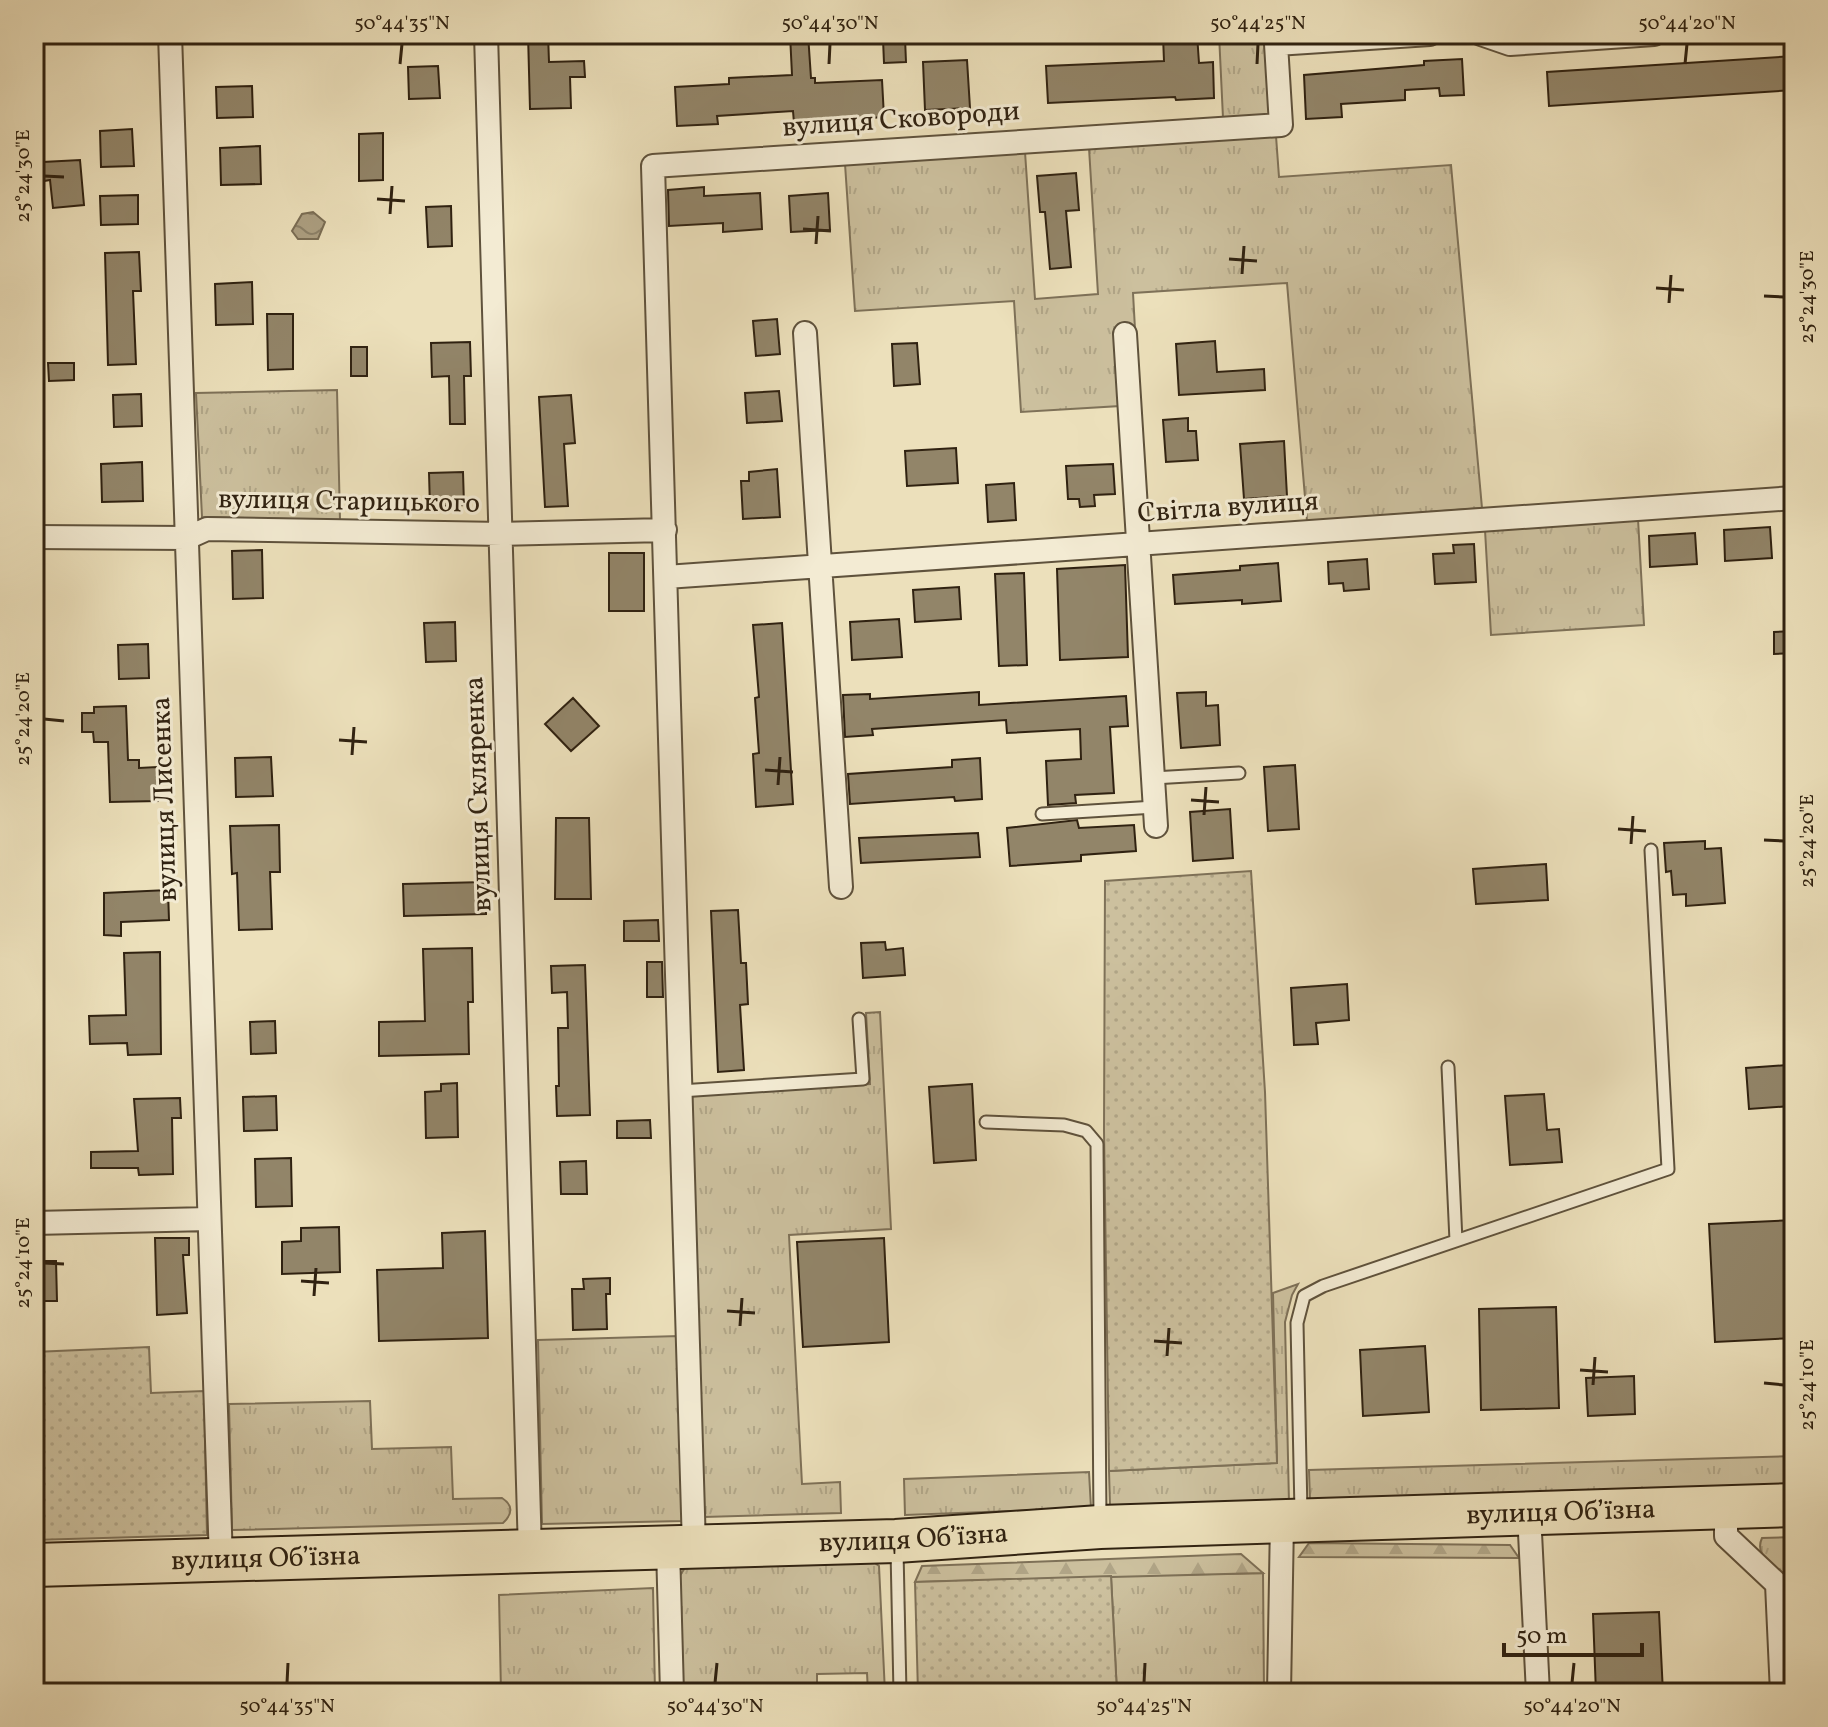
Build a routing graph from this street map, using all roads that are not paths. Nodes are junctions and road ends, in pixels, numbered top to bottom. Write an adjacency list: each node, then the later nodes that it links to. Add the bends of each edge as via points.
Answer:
1 (170, 34): 12 (street, вулиця Лисенка)
2 (486, 34): 10 (street, вулиця Скляренка)
3 (1430, 34): 9 (street, вулиця Сковороди, via 1276,44 1281,125 653,166)
4 (1481, 34): 5 (street, via 1510,44)
5 (1654, 34)
6 (805, 333): 14 (street)
7 (1125, 334): 13 (street)
8 (1794, 498): 13 (street, Світла вулиця)
9 (665, 530): 10 (street, вулиця Старицького); 15 (street)
10 (502, 534): 12 (street, вулиця Старицького, via 207,529); 36 (street, вулиця Скляренка)
11 (34, 537): 12 (street, вулиця Старицького)
12 (187, 538): 26 (street, вулиця Лисенка)
13 (1138, 545): 14 (street, Світла вулиця); 17 (street)
14 (820, 566): 15 (street, Світла вулиця); 21 (street)
15 (666, 577): 24 (street)
16 (1239, 773): 17 (lane)
17 (1153, 778): 19 (street)
18 (1042, 814): 19 (lane)
19 (1156, 816)
20 (1651, 850): 28 (lane, via 1668,1169)
21 (841, 887)
22 (859, 1019): 24 (lane, via 863,1079)
23 (1448, 1067): 28 (lane)
24 (680, 1091): 35 (street)
25 (986, 1122): 33 (lane, via 1064,1125 1086,1131 1097,1144)
26 (209, 1219): 27 (street); 37 (street, вулиця Лисенка)
27 (34, 1223)
28 (1456, 1241): 32 (lane, via 1304,1296 1297,1323)
29 (1794, 1505): 30 (highway, вулиця Об’їзна)
30 (1726, 1507): 31 (highway, вулиця Об’їзна); 39 (street, via 1726,1536)
31 (1529, 1513): 32 (highway, вулиця Об’їзна); 43 (street)
32 (1292, 1521): 33 (highway, вулиця Об’їзна); 42 (street)
33 (1100, 1527): 34 (highway, вулиця Об’їзна)
34 (896, 1541): 35 (highway, вулиця Об’їзна); 41 (lane)
35 (681, 1548): 36 (highway, вулиця Об’їзна); 40 (street)
36 (530, 1552): 37 (highway, вулиця Об’їзна)
37 (221, 1561): 38 (highway, вулиця Об’їзна)
38 (34, 1565)
39 (1785, 1588): 44 (street)
40 (672, 1693)
41 (900, 1693)
42 (1279, 1693)
43 (1538, 1693)
44 (1782, 1693)

